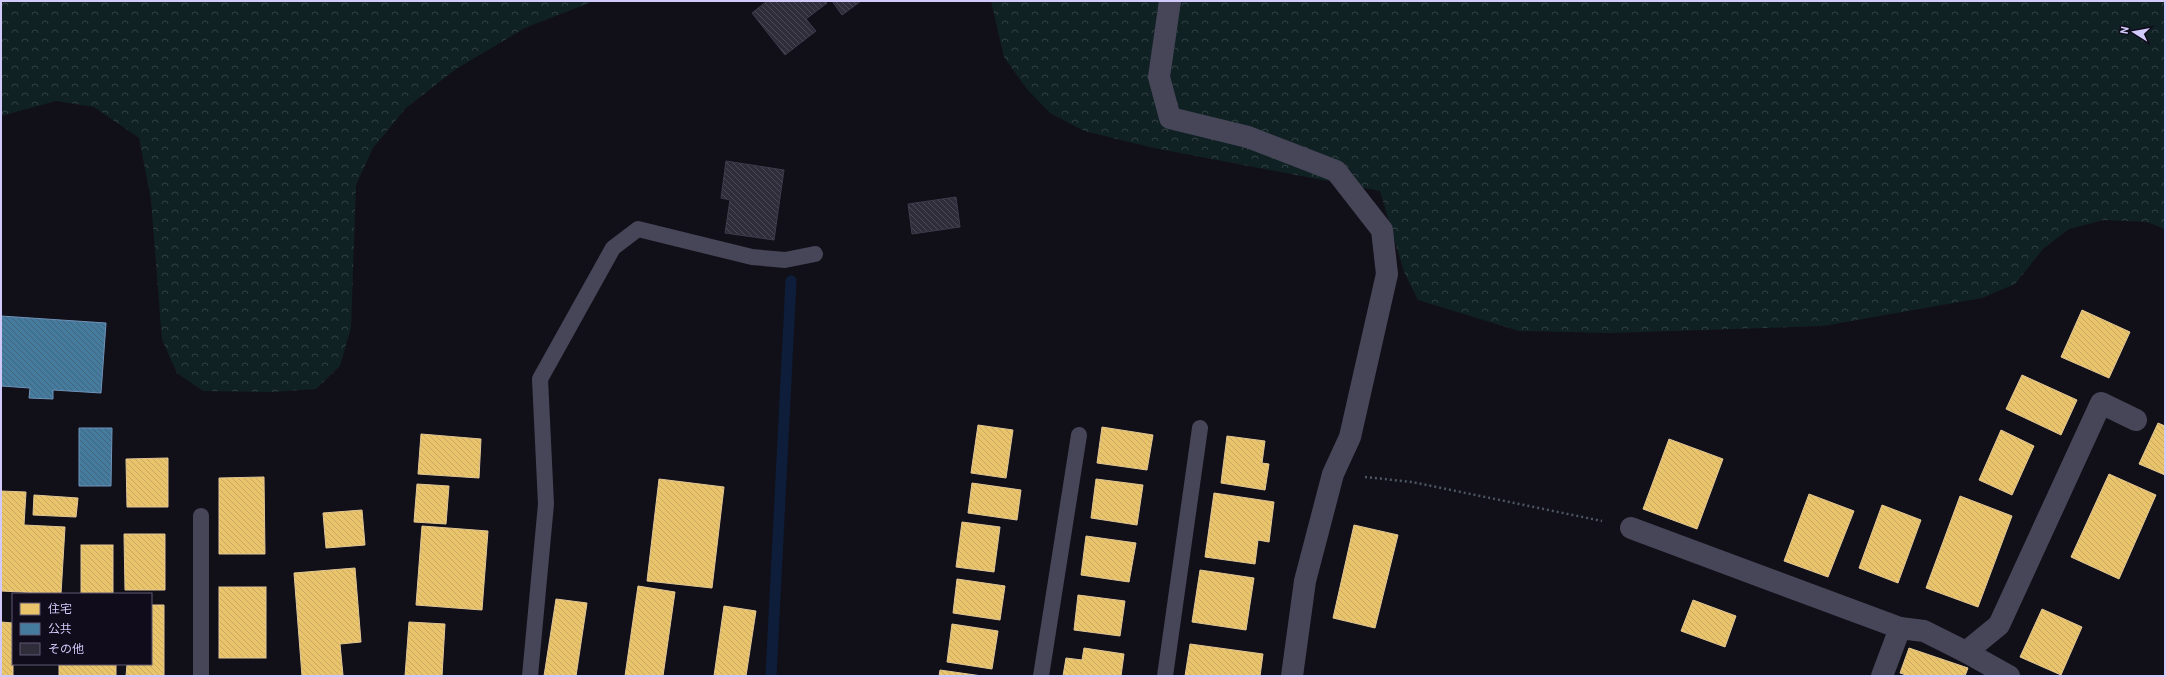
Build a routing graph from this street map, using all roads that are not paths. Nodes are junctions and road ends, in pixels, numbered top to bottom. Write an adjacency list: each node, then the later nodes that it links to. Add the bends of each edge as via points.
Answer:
1 (1170, 1): 14 (street, via 1159,76 1170,118 1248,137 1336,171 1382,230 1387,274 1350,437 1333,474 1305,581)
2 (815, 254): 11 (lane, via 784,260 752,257 638,229 613,248 540,379 546,504)
3 (2136, 420): 9 (street, via 2101,403 1999,625)
4 (1200, 428): 13 (lane)
5 (1079, 434): 12 (lane)
6 (201, 516): 10 (lane)
7 (1632, 528): 8 (street)
8 (1900, 628): 9 (street, via 1924,631); 15 (street)
9 (1966, 652): 16 (street)
10 (201, 676)
11 (530, 676)
12 (1041, 676)
13 (1165, 676)
14 (1292, 676)
15 (1882, 676)
16 (2009, 676)

